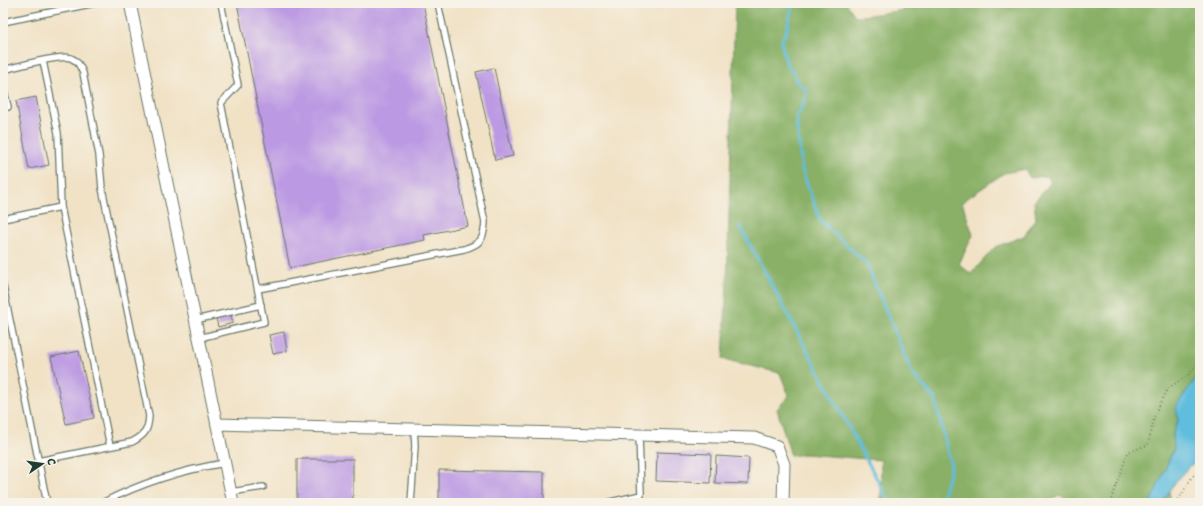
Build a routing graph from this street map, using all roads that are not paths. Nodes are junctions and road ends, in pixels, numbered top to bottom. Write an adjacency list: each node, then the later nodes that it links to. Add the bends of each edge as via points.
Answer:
1 (95, 3): 5 (lane)
2 (130, 3): 15 (street)
3 (221, 3): 13 (lane, via 238,85 221,102)
4 (438, 3): 13 (lane, via 485,222 484,235 476,245 464,249)
5 (3, 22)
6 (43, 61): 7 (lane); 10 (lane, via 58,133); 20 (lane, via 60,57 70,58 78,63 82,72 99,155 102,188 149,416 149,426 139,438)
7 (3, 70)
8 (3, 87): 9 (lane)
9 (8, 108)
10 (61, 207): 11 (lane); 20 (lane)
11 (3, 219)
12 (3, 286): 21 (lane)
13 (258, 289): 14 (lane)
14 (261, 305): 15 (lane); 16 (lane, via 264,322)
15 (195, 320): 16 (street)
16 (199, 338): 17 (street)
17 (217, 424): 18 (street); 22 (street)
18 (414, 429): 19 (street); 27 (lane)
19 (639, 435): 28 (lane, via 641,495); 29 (street, via 754,438 777,446 784,464)
20 (110, 446): 21 (lane)
21 (38, 461): 25 (lane)
22 (225, 463): 24 (street); 26 (lane, via 197,467 139,485)
23 (263, 487): 24 (lane)
24 (232, 498)
25 (47, 503)
26 (102, 503)
27 (411, 503)
28 (606, 503)
29 (783, 503)

